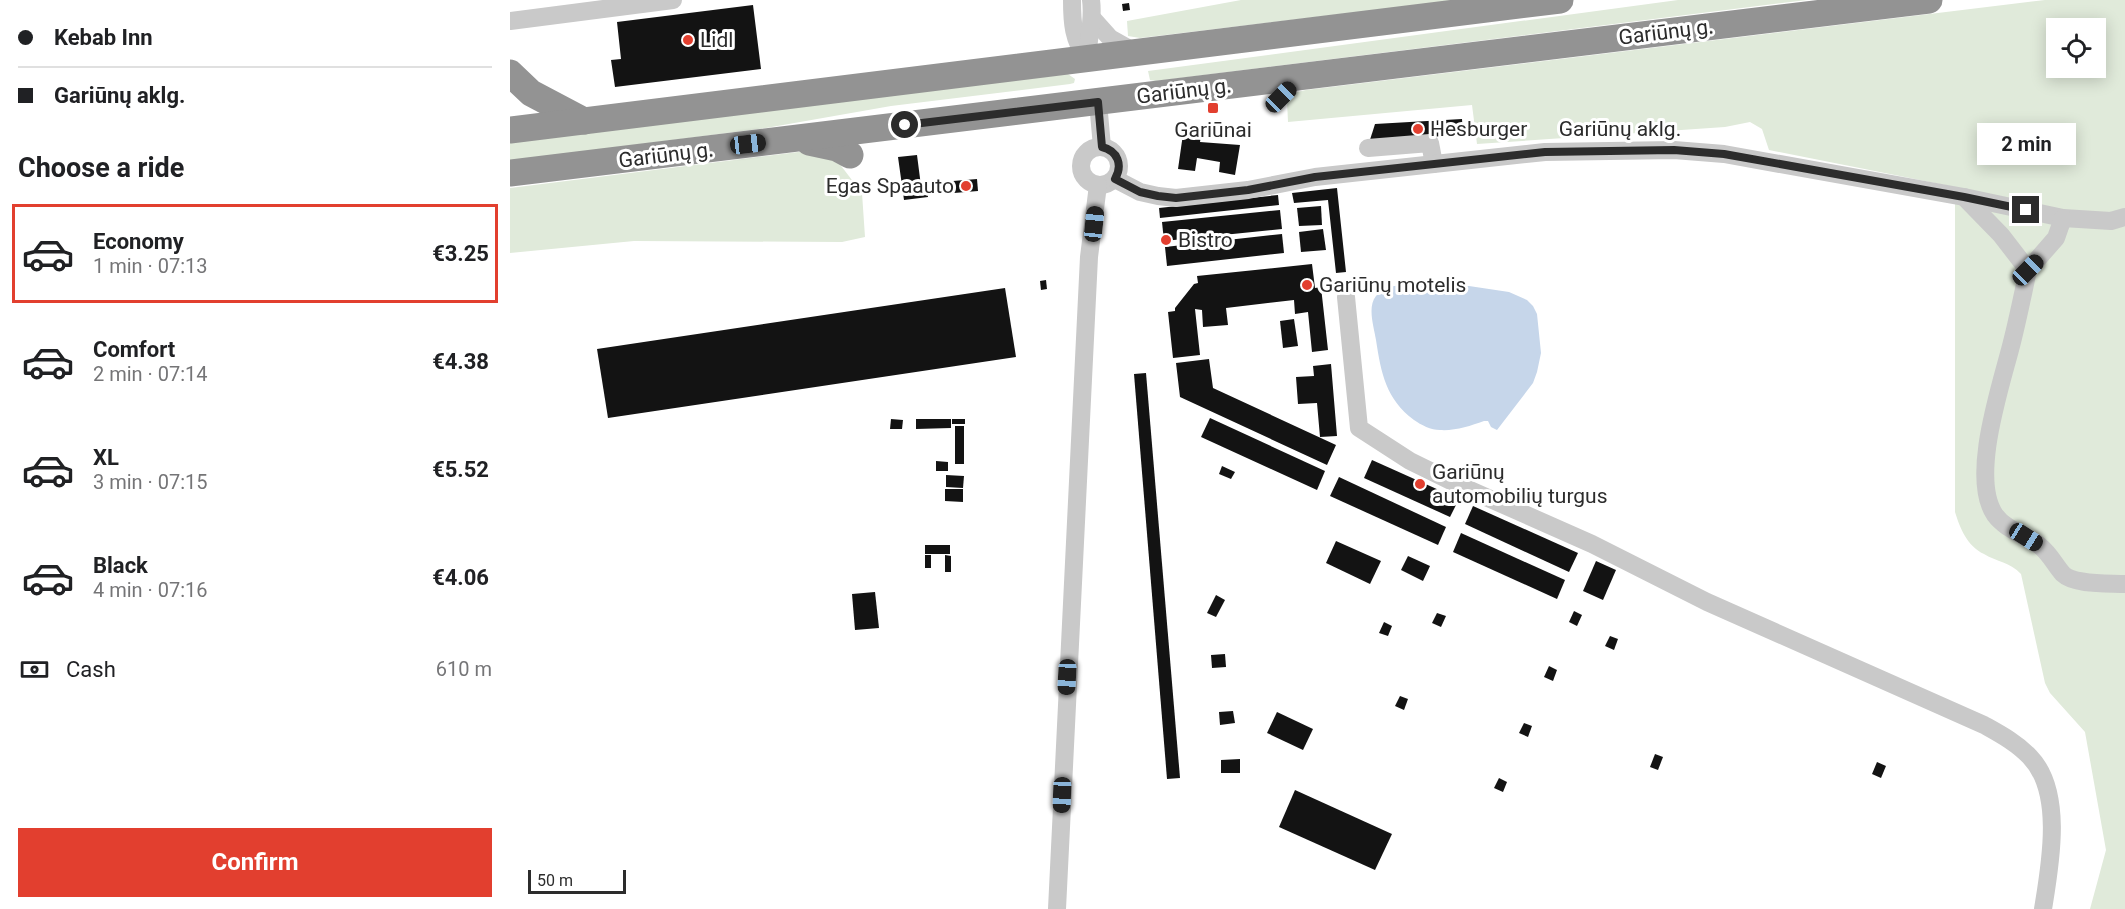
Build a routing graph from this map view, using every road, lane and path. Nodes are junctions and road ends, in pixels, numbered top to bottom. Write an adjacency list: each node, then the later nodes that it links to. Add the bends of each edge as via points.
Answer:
1 (673, 0): 6 (street)
2 (1072, 0): 8 (street, via 1075,39)
3 (1560, 0): 7 (highway, Gariūnų g.)
4 (1929, 0): 10 (highway, Gariūnų g.)
5 (1092, 5): 7 (street, via 1110,38); 8 (street)
6 (510, 21)
7 (1136, 52): 8 (highway, Gariūnų g.)
8 (1087, 59): 12 (highway); 13 (highway, Gariūnų g.)
9 (510, 73): 13 (highway, via 531,93)
10 (1301, 77): 11 (highway); 12 (highway, Gariūnų g.)
11 (1281, 97)
12 (1098, 102): 15 (highway, Gariūnų g.); 16 (street)
13 (584, 121): 14 (highway, Gariūnų g.)
14 (510, 130)
15 (793, 139): 18 (highway, via 837,148); 20 (highway, Gariūnų g.)
16 (1102, 147): 21 (street, via 1113,152 1119,161 1118,173); 21 (street, Gariūnų aklg., via 1091,149 1081,163 1083,175 1092,183)
17 (1368, 148): 19 (street, via 1430,143)
18 (850, 155)
19 (1434, 164): 21 (street, Gariūnų aklg., via 1176,198); 22 (street, Gariūnų aklg., via 1545,152 1694,152)
20 (510, 173)
21 (1106, 182): 28 (street, via 1089,257)
22 (1964, 197): 24 (street, Gariūnų aklg.); 25 (street)
23 (2125, 217): 24 (street, Gariūnų aklg., via 2111,221)
24 (2063, 218): 25 (street, via 2056,238)
25 (2028, 270): 27 (street, via 1998,394 1987,456 1986,493 1996,517 2040,546 2066,577)
26 (1346, 297): 29 (street, via 1359,428 1410,461 1461,486 1592,544 1707,602 1984,725 2031,758 2043,777 2050,806 2052,837)
27 (2125, 584)
28 (1057, 909)
29 (2043, 909)

